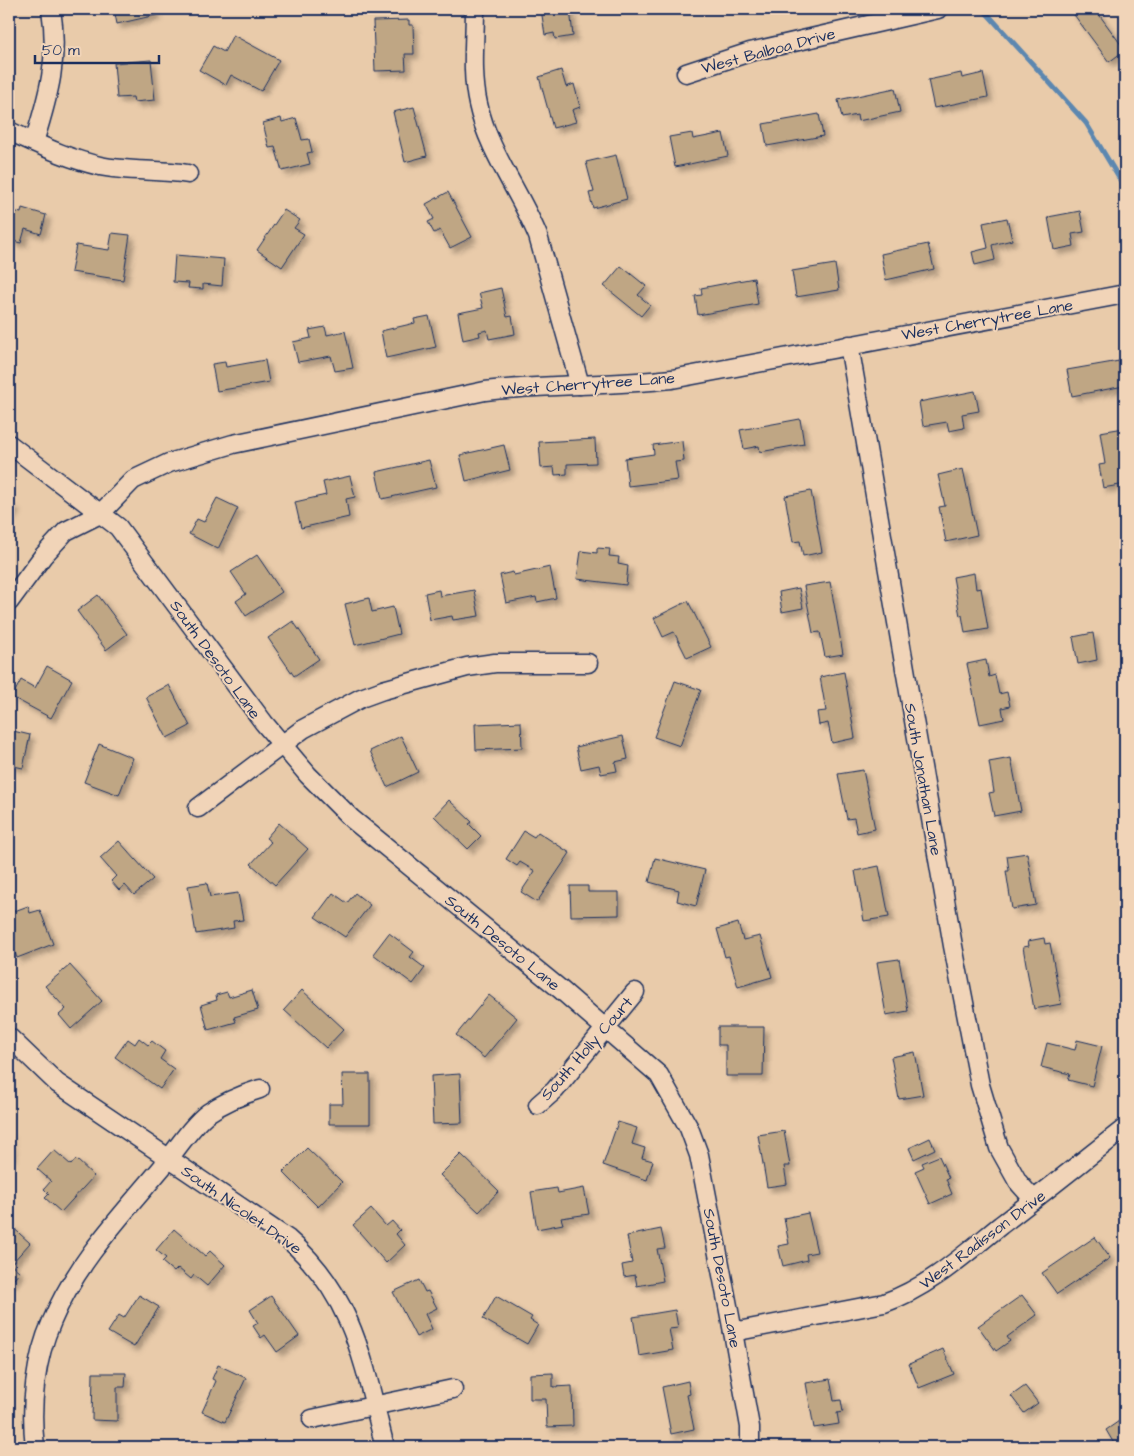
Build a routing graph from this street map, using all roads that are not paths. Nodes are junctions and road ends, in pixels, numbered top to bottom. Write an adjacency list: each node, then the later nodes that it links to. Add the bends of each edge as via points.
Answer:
1 (50, 9): 6 (street, via 55,33 54,64 51,88)
2 (475, 9): 10 (street, via 477,103 484,128 538,236)
3 (938, 9): 4 (street, West Balboa Drive, via 750,52)
4 (686, 73)
5 (9, 131): 6 (street)
6 (34, 142): 7 (street, via 99,166)
7 (188, 174)
8 (1125, 294): 9 (street, West Cherrytree Lane)
9 (848, 346): 10 (street, West Cherrytree Lane, via 672,379); 24 (street, South Jonathan Lane, via 980,1085 999,1148 1018,1182)
10 (580, 384): 12 (street, West Cherrytree Lane, via 485,391 233,444 177,460 133,480)
11 (9, 444): 12 (street, South Desoto Lane)
12 (100, 514): 13 (street, via 66,531); 15 (street, South Desoto Lane, via 118,527)
13 (9, 602)
14 (588, 663): 15 (street, via 495,663 433,675 362,698 319,719)
15 (283, 746): 16 (street); 18 (street, South Desoto Lane, via 360,825)
16 (198, 808)
17 (635, 992): 18 (street, South Holly Court)
18 (607, 1029): 21 (street, South Holly Court, via 555,1090); 25 (street, South Desoto Lane, via 659,1075 689,1128 703,1170)
19 (9, 1037): 23 (street, South Nicolet Drive, via 57,1083)
20 (260, 1089): 23 (street, via 238,1096 207,1114)
21 (538, 1105)
22 (1125, 1128): 24 (street, West Radisson Drive)
23 (170, 1158): 27 (street, South Nicolet Drive, via 288,1239 323,1274 350,1322); 29 (street, via 84,1262 51,1322 35,1384)
24 (1034, 1200): 25 (street, West Radisson Drive, via 935,1276 898,1298)
25 (733, 1332): 31 (street, South Desoto Lane, via 750,1427)
26 (453, 1389): 27 (street)
27 (374, 1406): 28 (street); 30 (street, South Nicolet Drive)
28 (312, 1419)
29 (35, 1447)
30 (385, 1447)
31 (750, 1447)

